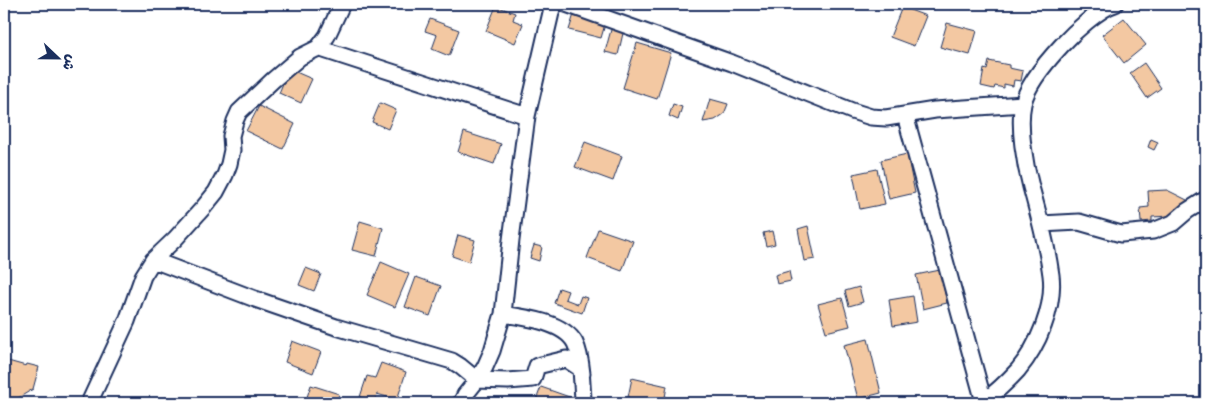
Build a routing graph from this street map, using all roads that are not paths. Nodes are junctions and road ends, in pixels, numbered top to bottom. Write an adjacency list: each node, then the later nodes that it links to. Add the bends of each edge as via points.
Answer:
1 (342, 4): 5 (street)
2 (553, 4): 8 (street)
3 (566, 4): 7 (street, via 732,63 852,111 871,117)
4 (1106, 4): 6 (street, via 1050,57 1036,76)
5 (318, 48): 8 (street); 11 (street, via 300,56 239,112 234,121 229,164 216,192)
6 (1023, 104): 7 (street); 10 (street, via 1021,124 1025,166)
7 (905, 115): 17 (street)
8 (527, 116): 12 (street)
9 (1206, 199): 10 (street, via 1173,222 1153,230 1121,234 1079,222)
10 (1041, 224): 17 (street, via 1051,277 1050,304 1024,361)
11 (153, 260): 13 (street, via 336,327 452,361); 15 (street)
12 (503, 314): 13 (street, via 486,367); 14 (street, via 529,318 565,332 574,342 581,361)
13 (477, 380): 14 (street, via 533,379 537,366 566,359 581,369); 16 (street)
14 (582, 401)
15 (89, 403)
16 (461, 403)
17 (983, 403)

